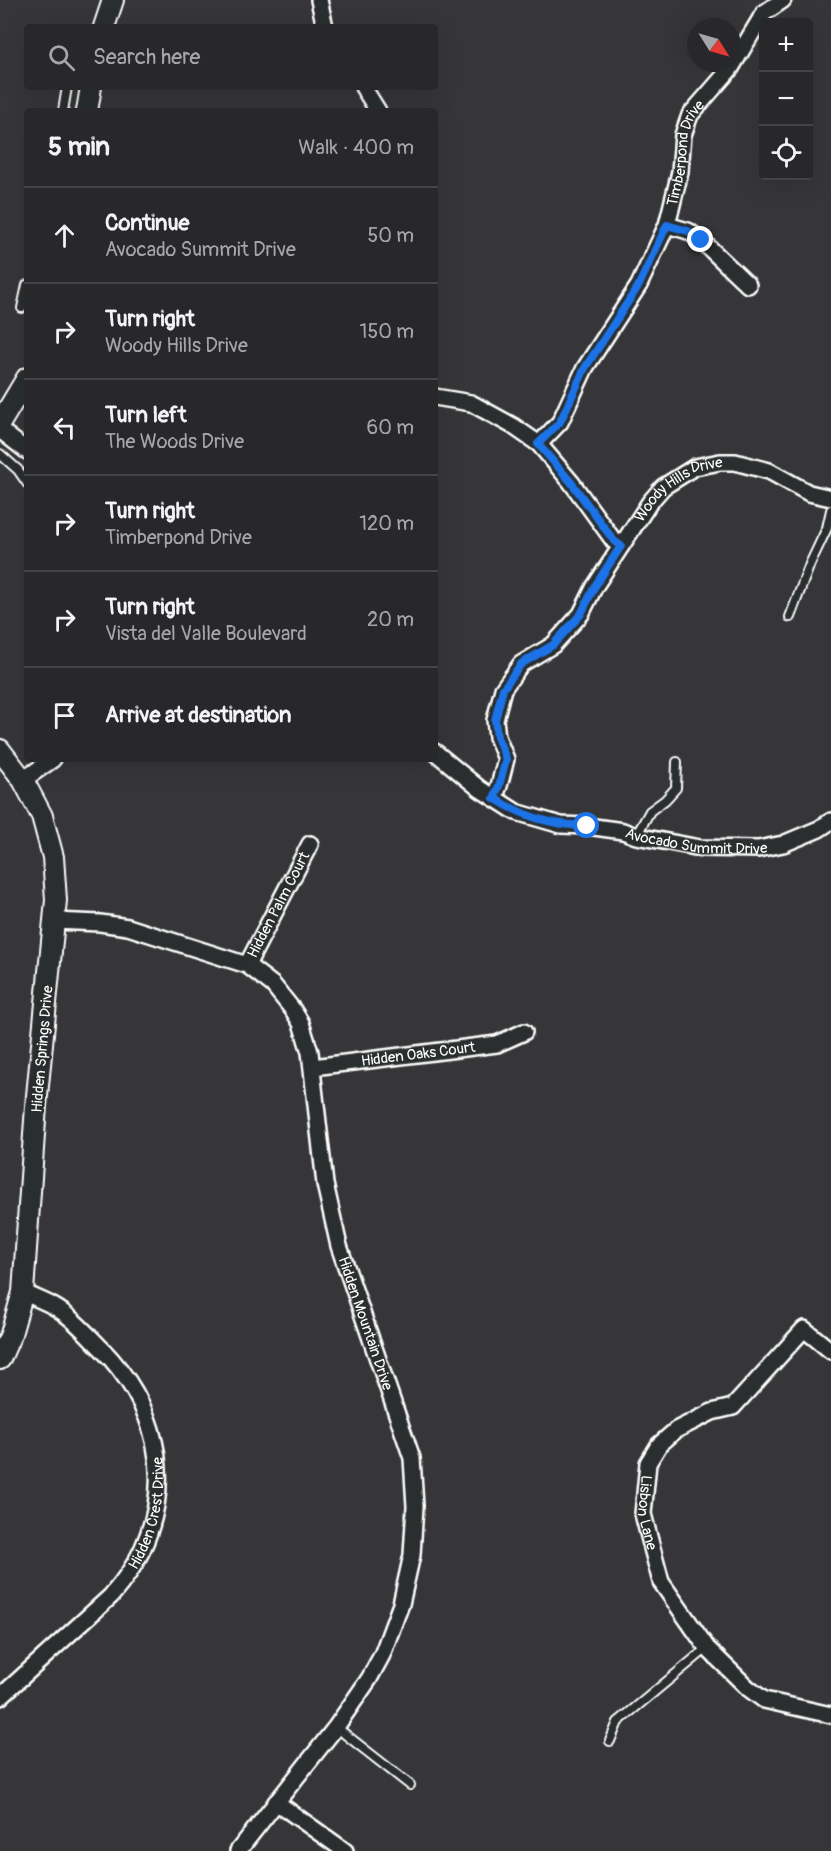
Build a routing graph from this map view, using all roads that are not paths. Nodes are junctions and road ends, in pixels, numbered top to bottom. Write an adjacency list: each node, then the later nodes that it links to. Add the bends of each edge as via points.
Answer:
1 (113, 0): 4 (street)
2 (319, 0): 5 (street)
3 (783, 0): 12 (street, Timberpond Drive, via 764,13 732,68 690,114)
4 (105, 24)
5 (325, 24)
6 (67, 90): 9 (lane)
7 (90, 90): 10 (street)
8 (365, 90): 11 (street)
9 (64, 108)
10 (88, 108)
11 (376, 108)
12 (667, 225): 13 (street, via 701,240); 20 (street, Timberpond Drive, via 639,285 585,368 560,422)
13 (748, 285)
14 (24, 299): 15 (lane)
15 (22, 308)
16 (24, 383): 18 (street)
17 (438, 398): 20 (street, via 471,404)
18 (0, 423)
19 (0, 430): 21 (street)
20 (538, 444): 26 (street)
21 (24, 449)
22 (0, 454): 23 (lane)
23 (24, 479)
24 (831, 498): 26 (street, Woody Hills Drive, via 809,493 769,471 735,462 695,467 663,487)
25 (831, 510): 27 (lane)
26 (621, 546): 33 (street, Woody Hills Drive, via 581,614 553,645 521,664 503,689 495,720 506,759)
27 (790, 617)
28 (0, 750): 32 (street, Hidden Springs Drive)
29 (438, 754): 33 (street, Avocado Summit Drive)
30 (49, 762): 32 (street)
31 (677, 762): 35 (lane, via 676,788 650,811)
32 (23, 780): 37 (street, Hidden Springs Drive, via 42,816 53,857)
33 (494, 798): 35 (street, Avocado Summit Drive, via 516,812 561,825 623,831)
34 (831, 821): 35 (street, Avocado Summit Drive, via 783,844 758,849 700,848)
35 (636, 836)
36 (310, 844): 38 (street, Hidden Palm Court)
37 (54, 921): 38 (street, Hidden Mountain Drive, via 128,927); 41 (street, Hidden Springs Drive)
38 (247, 965): 40 (street, Hidden Mountain Drive, via 273,985 293,1010 306,1037)
39 (524, 1032): 40 (street, Hidden Oaks Court, via 497,1044)
40 (313, 1067): 47 (street, Hidden Mountain Drive, via 325,1184 339,1246 412,1458 415,1482 412,1555 401,1604 373,1671)
41 (23, 1292): 43 (street, Hidden Springs Drive); 45 (street, Hidden Crest Drive, via 54,1306 80,1327 130,1382 151,1428 158,1463 157,1500 148,1535 133,1568 111,1596)
42 (831, 1351): 44 (street, Lisbon Lane, via 804,1329 733,1407 712,1412 676,1430 659,1445 648,1464 643,1514 661,1582)
43 (0, 1359)
44 (707, 1648): 46 (street, Lisbon Lane, via 764,1700); 48 (lane, via 618,1722)
45 (0, 1697)
46 (831, 1715)
47 (336, 1727): 49 (lane); 50 (street, Hidden Mountain Drive)
48 (610, 1741)
49 (410, 1785)
50 (276, 1802): 51 (street, Hidden Mountain Drive); 52 (street)
51 (238, 1851)
52 (345, 1851)

